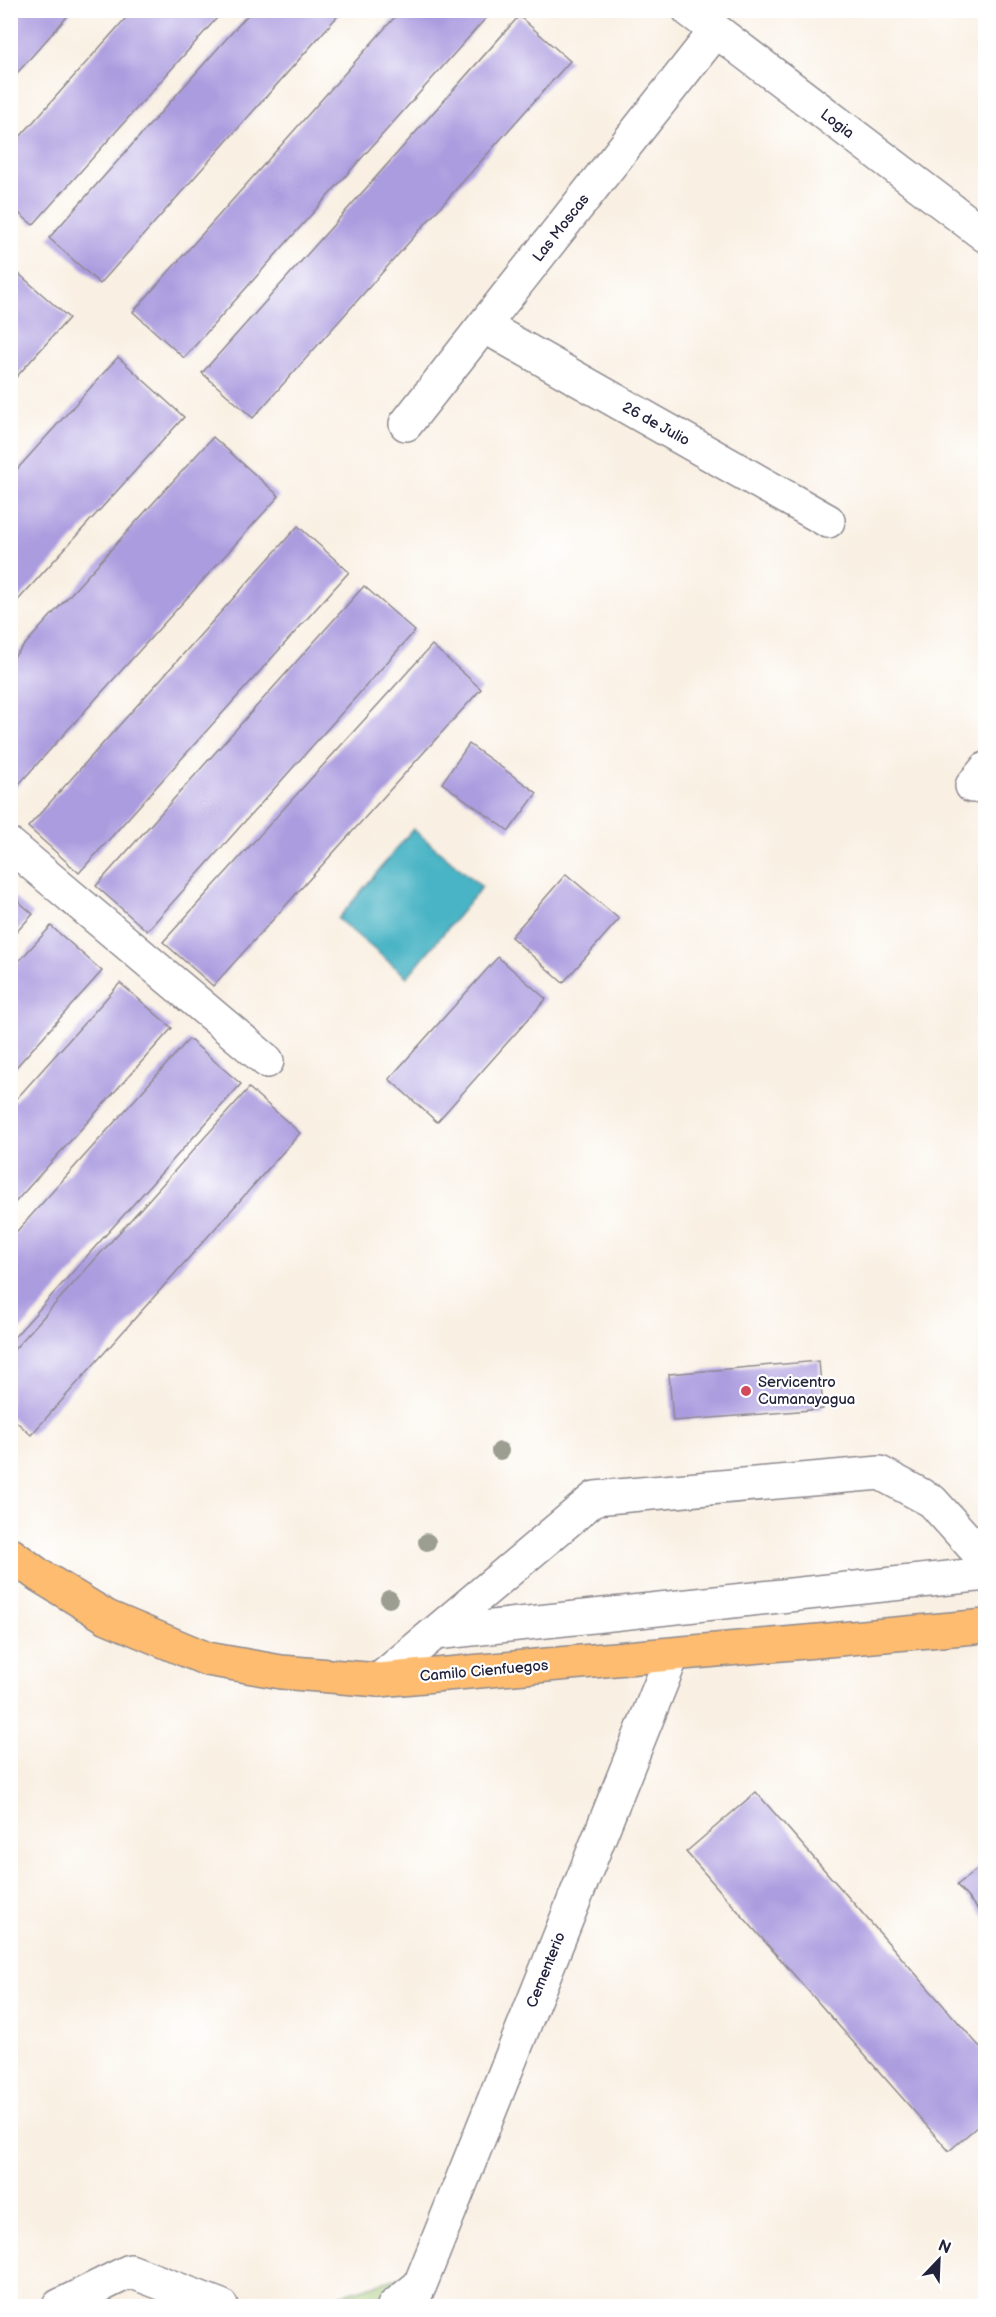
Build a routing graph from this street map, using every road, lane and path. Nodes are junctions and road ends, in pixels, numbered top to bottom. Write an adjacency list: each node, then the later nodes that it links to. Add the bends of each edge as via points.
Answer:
1 (689, 10): 2 (street, Logia)
2 (715, 32): 3 (street, Logia); 4 (street, Las Moscas)
3 (986, 236)
4 (484, 326): 5 (street, Las Moscas); 6 (street, 26 de Julio)
5 (406, 424)
6 (828, 521)
7 (10, 845): 8 (street)
8 (267, 1061)
9 (10, 1554): 15 (main road, Camilo Cienfuegos, via 107,1617 207,1659 281,1672)
10 (986, 1561): 13 (street, via 932,1501 880,1473 595,1498)
11 (986, 1574): 13 (street)
12 (986, 1626): 14 (main road, Camilo Cienfuegos)
13 (435, 1633): 15 (street)
14 (672, 1656): 15 (main road, Camilo Cienfuegos); 16 (street, Cementerio)
15 (379, 1680)
16 (415, 2296): 19 (street)
17 (59, 2307): 18 (street, via 130,2271)
18 (221, 2307)
19 (394, 2307)

